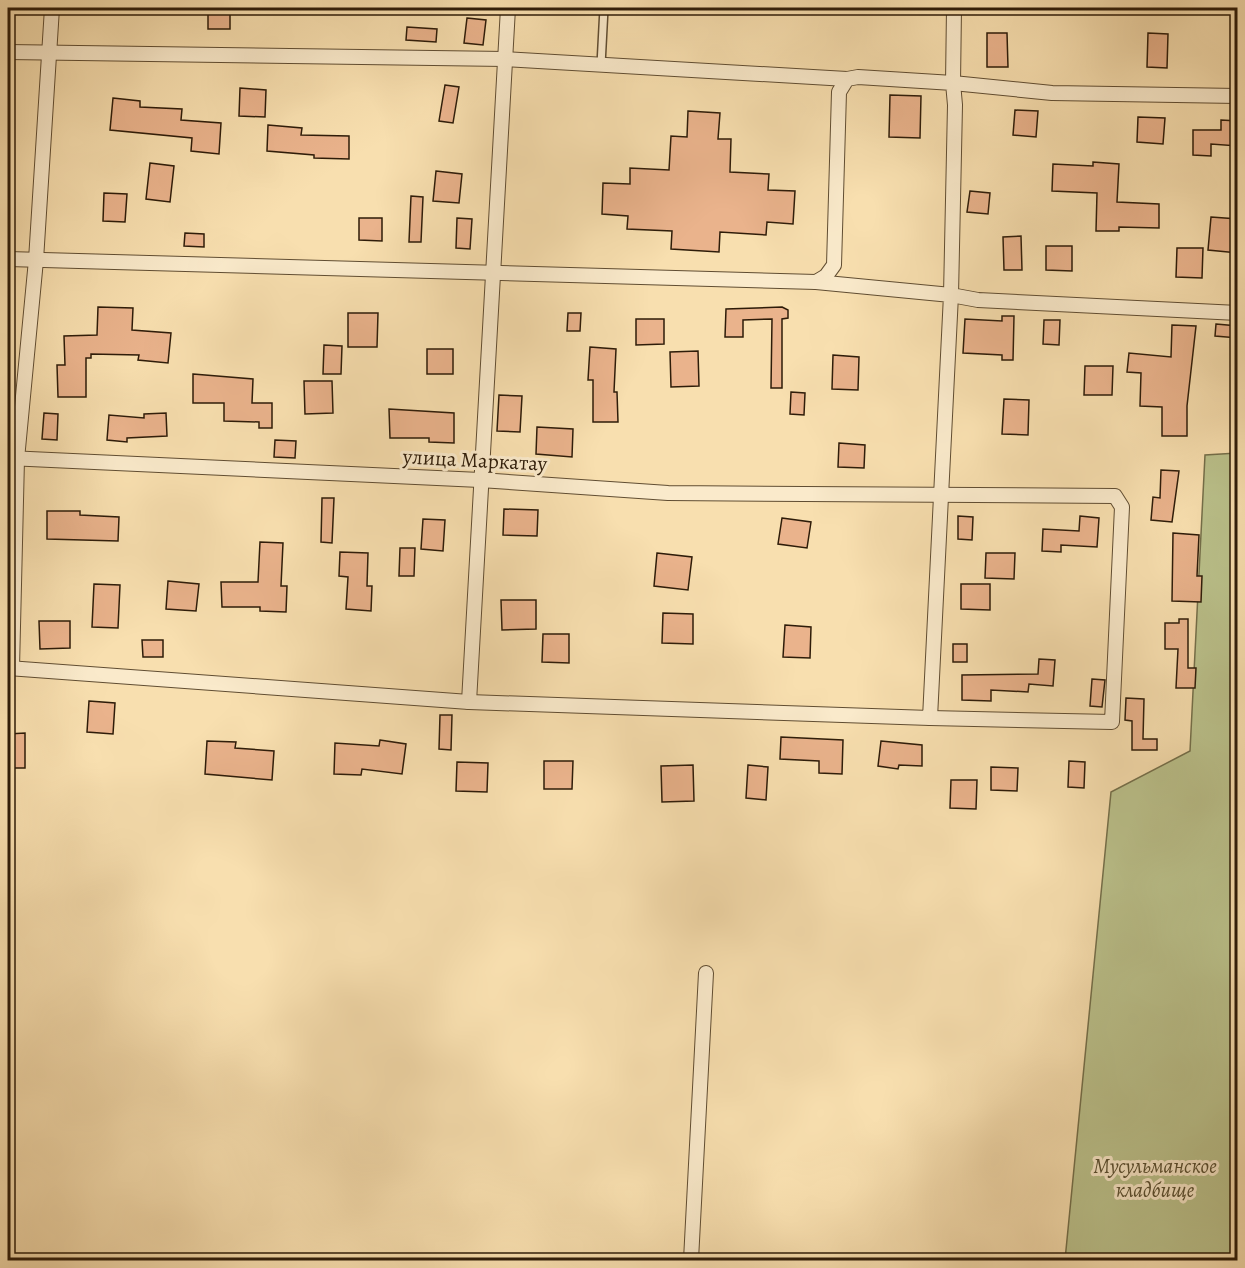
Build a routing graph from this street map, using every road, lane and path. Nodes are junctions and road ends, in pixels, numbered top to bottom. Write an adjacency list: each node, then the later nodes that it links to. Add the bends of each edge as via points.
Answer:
1 (52, 8): 6 (street)
2 (508, 8): 7 (street)
3 (604, 8): 8 (lane)
4 (954, 8): 10 (street)
5 (8, 52): 6 (street)
6 (50, 53): 7 (street); 13 (street)
7 (505, 59): 8 (street); 14 (street)
8 (602, 65): 9 (street)
9 (847, 79): 10 (street); 15 (street, via 839,92 834,266)
10 (953, 82): 11 (street, via 1052,93); 16 (street)
11 (1238, 96)
12 (8, 259): 13 (street)
13 (36, 260): 14 (street); 18 (street)
14 (491, 273): 15 (street); 19 (street)
15 (816, 282): 16 (street)
16 (951, 295): 17 (street, via 978,300); 20 (street)
17 (1238, 313)
18 (12, 459): 19 (street, улица Маркатау); 21 (street)
19 (480, 480): 20 (street, улица Маркатау, via 668,494); 22 (street)
20 (941, 495): 23 (street); 23 (street, улица Маркатау, via 1115,496 1122,507 1113,711 1112,722 1101,724)
21 (10, 668): 22 (street)
22 (468, 702): 23 (street)
23 (930, 718)
24 (706, 973): 25 (street)
25 (691, 1260)

